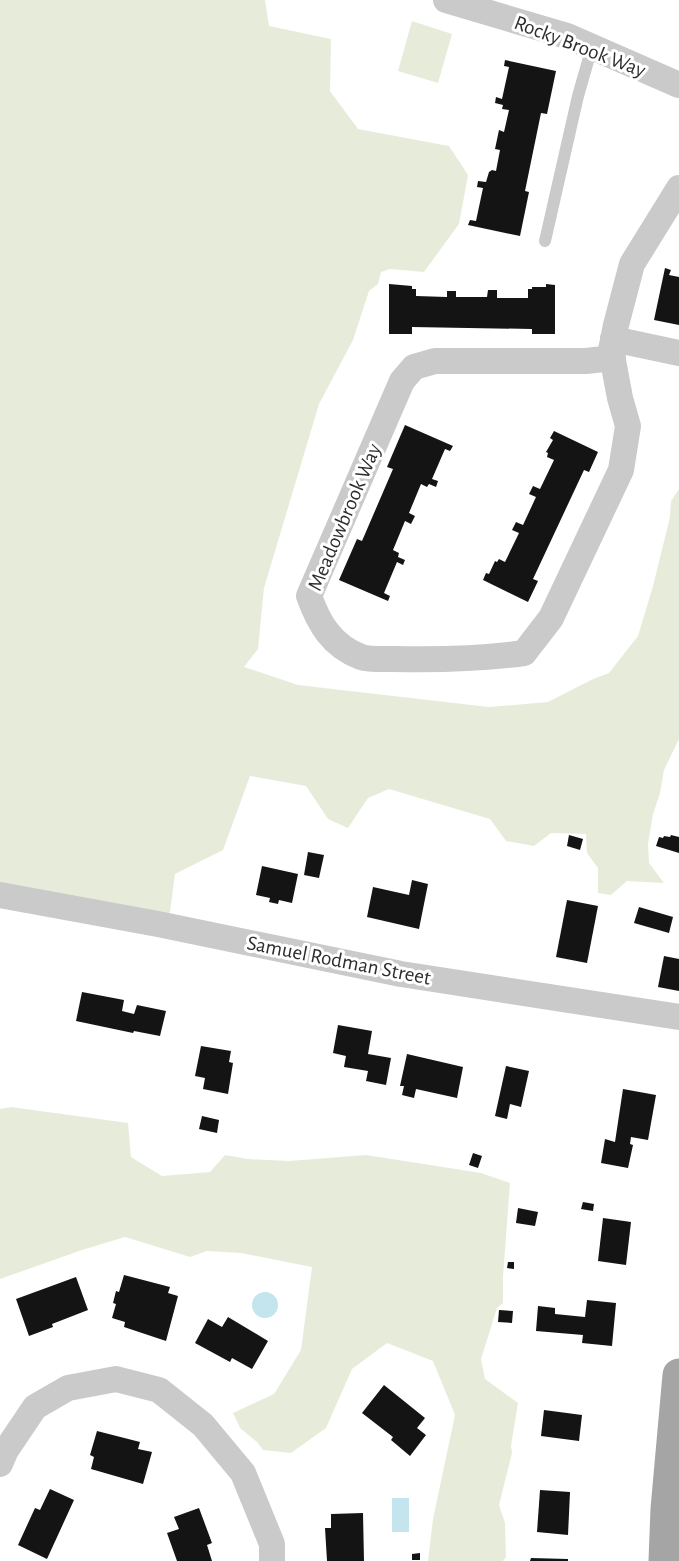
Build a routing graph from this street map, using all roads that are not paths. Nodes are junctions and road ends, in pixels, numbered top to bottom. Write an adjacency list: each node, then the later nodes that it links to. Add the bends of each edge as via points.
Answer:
1 (446, 0): 2 (street, Rocky Brook Way)
2 (592, 47): 3 (street, Rocky Brook Way); 5 (lane)
3 (679, 85)
4 (679, 188): 6 (street, Meadowbrook Way, via 632,264)
5 (545, 241)
6 (613, 348): 6 (street, Meadowbrook Way, via 586,361 435,361 414,367 402,381 309,596 316,618 331,637 364,658 439,660 524,652 551,618 621,470 628,426); 7 (street, Meadowbrook Way)
7 (679, 352)
8 (0, 895): 9 (street, Samuel Rodman Street, via 401,974)
9 (679, 1017)
10 (679, 1376): 13 (main road)
11 (0, 1464): 12 (street, via 35,1407 68,1388 116,1379 159,1390 203,1425 243,1473 272,1544)
12 (272, 1561)
13 (665, 1561)

